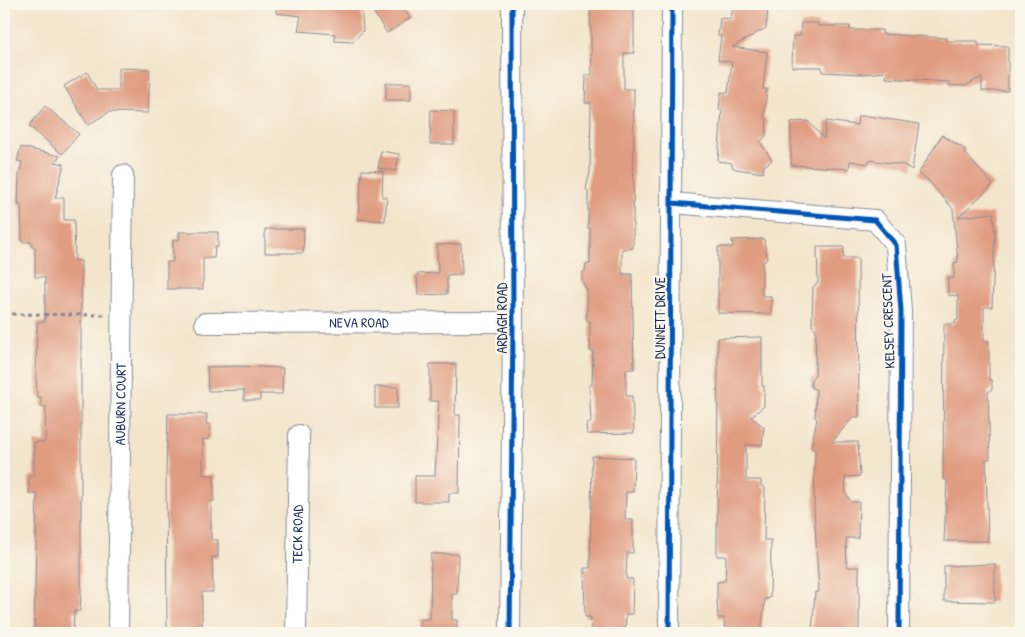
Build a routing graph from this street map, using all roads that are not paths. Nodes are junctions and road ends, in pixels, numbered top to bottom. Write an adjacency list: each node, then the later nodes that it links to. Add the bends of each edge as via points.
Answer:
1 (512, 4): 5 (street, ARDAGH ROAD)
2 (672, 4): 4 (street, DUNNETT DRIVE)
3 (123, 175): 8 (street, AUBURN COURT)
4 (672, 203): 11 (street, DUNNETT DRIVE); 12 (street, KELSEY CRESCENT, via 875,220 896,245 902,311)
5 (513, 322): 6 (street, NEVA ROAD); 10 (street, ARDAGH ROAD)
6 (205, 323)
7 (299, 435): 9 (street, TECK ROAD)
8 (118, 633)
9 (296, 633)
10 (510, 633)
11 (669, 633)
12 (899, 633)

